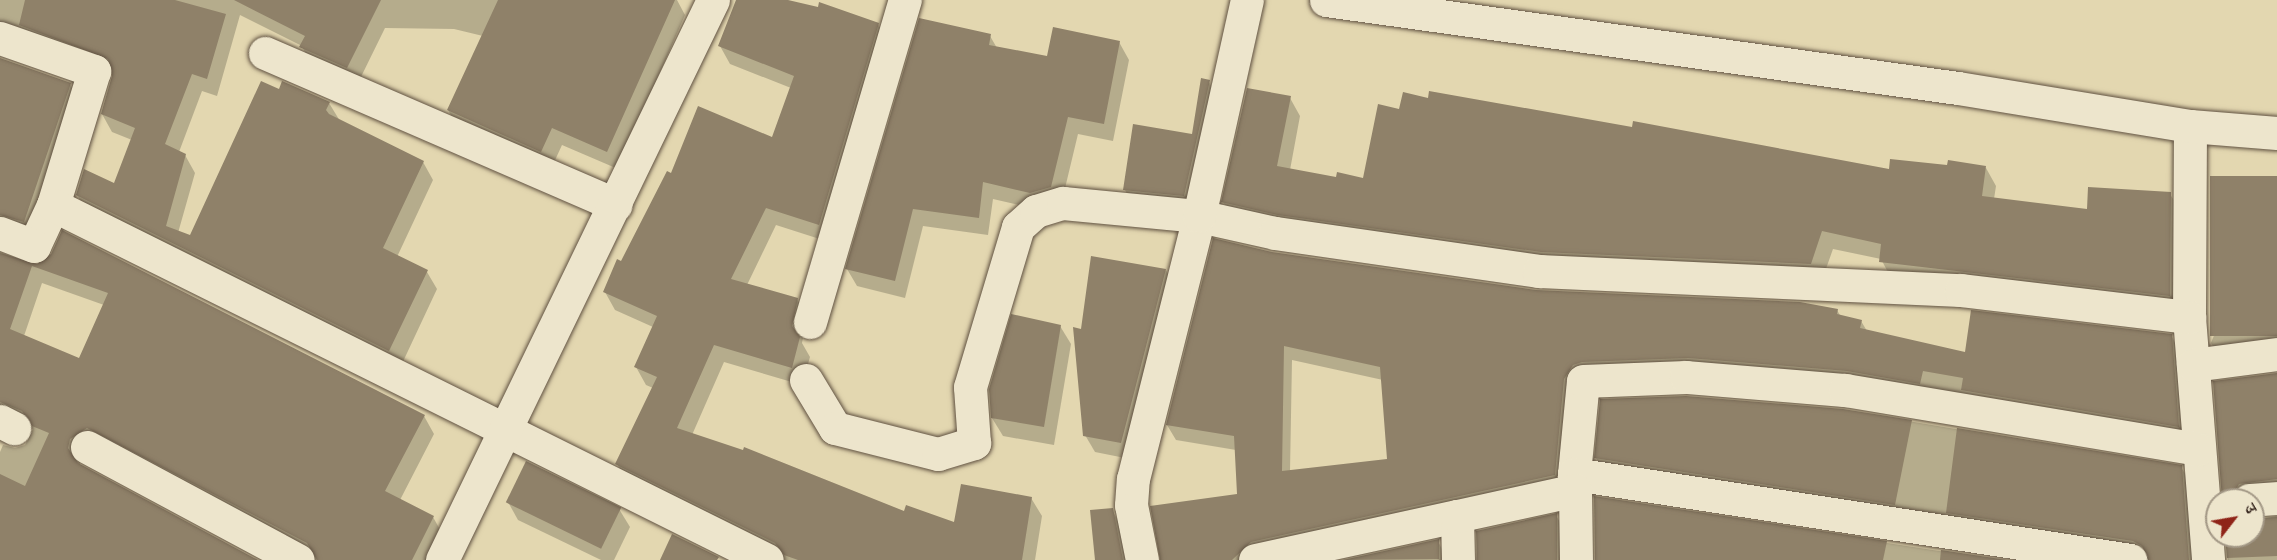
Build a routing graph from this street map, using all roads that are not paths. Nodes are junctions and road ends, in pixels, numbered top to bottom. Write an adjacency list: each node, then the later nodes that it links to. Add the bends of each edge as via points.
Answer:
1 (714, 0): 10 (street)
2 (905, 0): 14 (street)
3 (1246, 0): 11 (street)
4 (1326, 0): 7 (street, via 1958,88)
5 (0, 38): 9 (street, via 94,71)
6 (265, 53): 10 (street)
7 (2190, 126): 8 (street); 13 (street)
8 (2277, 134)
9 (53, 205): 12 (street, via 34,246); 18 (street)
10 (616, 205): 18 (street)
11 (1199, 216): 13 (street, via 1275,233 1539,271 1961,290); 17 (street, via 1063,203 1036,211 1018,227 970,387 974,443 938,454 835,428); 28 (street, via 1133,479 1131,505)
12 (0, 233)
13 (2189, 317): 16 (street)
14 (810, 322)
15 (2277, 354): 16 (street)
16 (2193, 364): 20 (street)
17 (806, 380)
18 (504, 430): 26 (street); 27 (street)
19 (87, 447): 25 (street)
20 (2198, 449): 21 (street, via 1845,390 1675,377 1583,381); 22 (street)
21 (1575, 482): 23 (street); 31 (street); 32 (street)
22 (2208, 488)
23 (1457, 516): 24 (street); 30 (street)
24 (1332, 551): 29 (street)
25 (298, 560)
26 (442, 560)
27 (767, 560)
28 (1142, 560)
29 (1255, 560)
30 (1458, 560)
31 (1576, 560)
32 (2130, 560)

